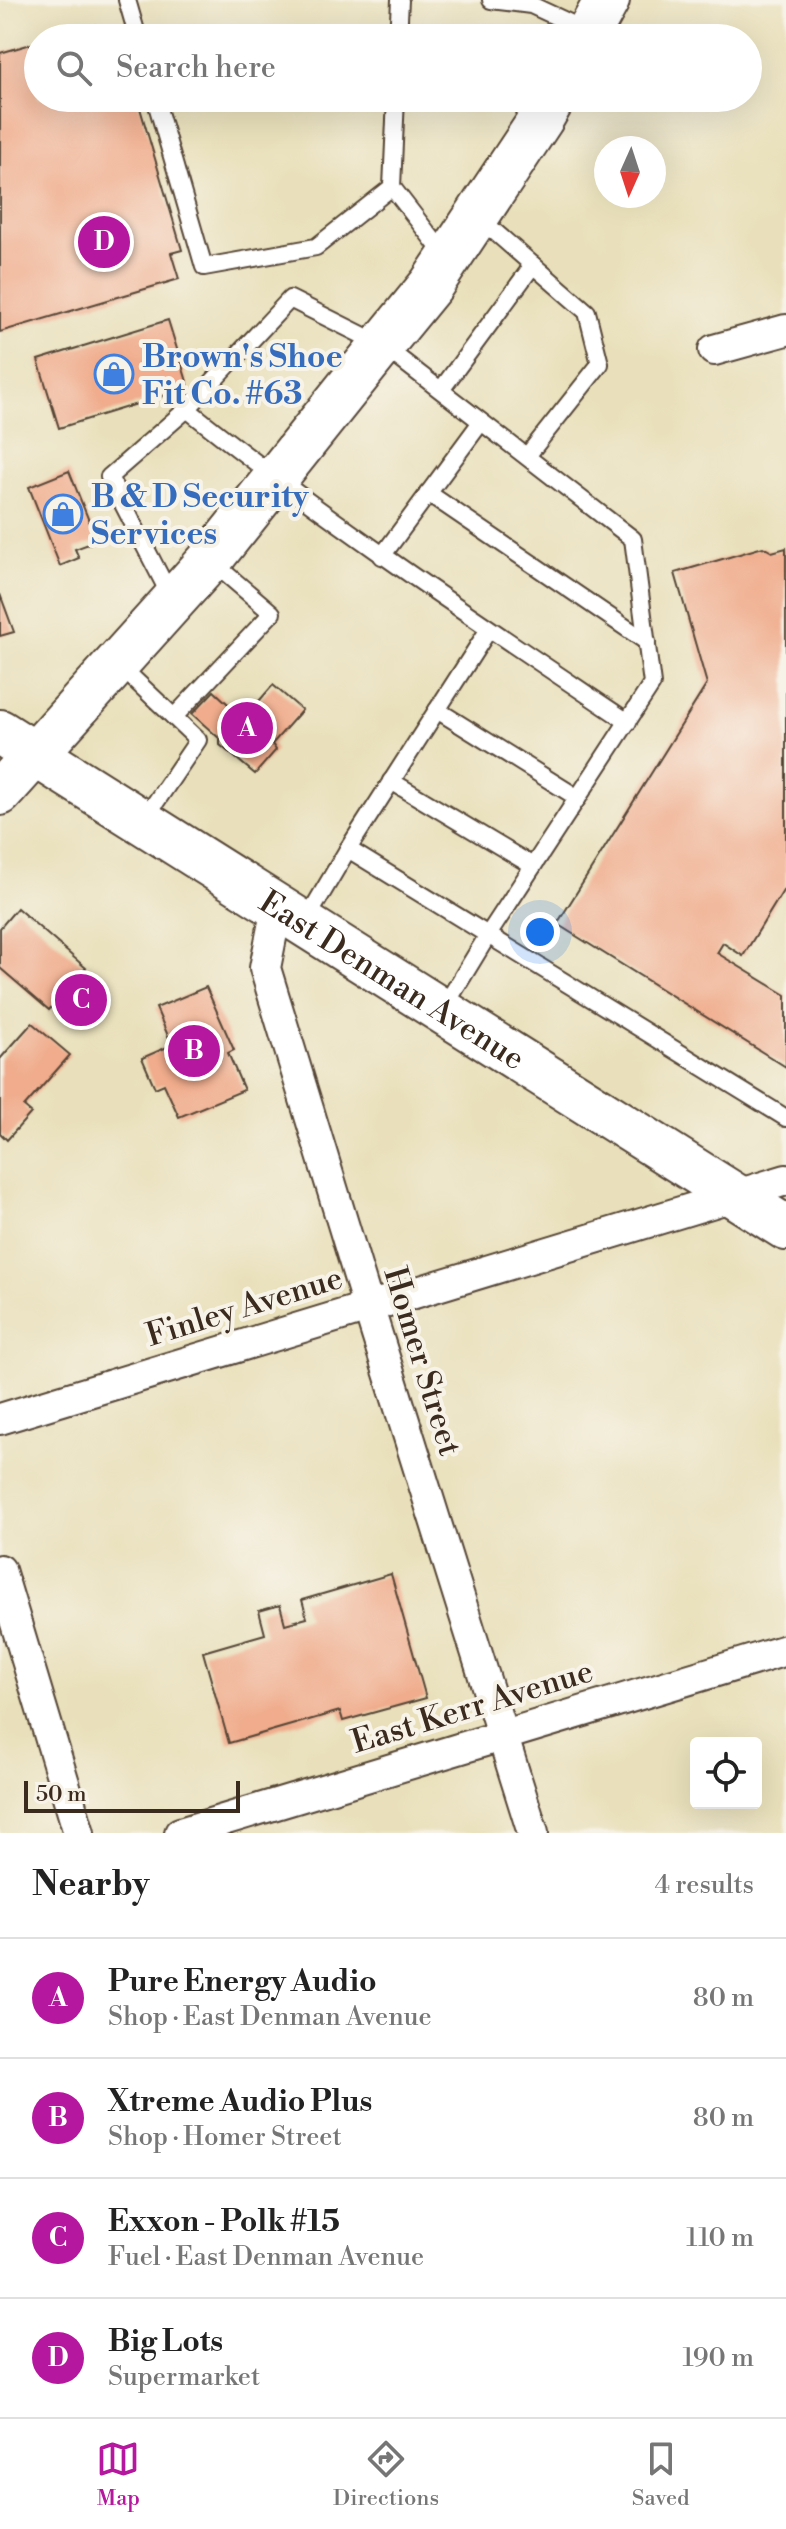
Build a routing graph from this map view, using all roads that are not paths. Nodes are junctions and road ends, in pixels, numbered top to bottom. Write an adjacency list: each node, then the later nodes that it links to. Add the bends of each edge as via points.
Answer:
1 (127, 0): 5 (lane)
2 (400, 0): 6 (lane)
3 (491, 0): 4 (lane)
4 (594, 23)
5 (134, 24)
6 (399, 24)
7 (159, 112): 10 (lane, via 204,267 316,247)
8 (395, 112): 10 (lane)
9 (544, 112): 11 (main road)
10 (392, 187): 12 (lane)
11 (477, 216): 12 (main road); 13 (lane)
12 (448, 260): 15 (main road)
13 (533, 265): 17 (lane); 20 (lane, via 587,312 600,364)
14 (786, 330): 16 (street)
15 (382, 345): 17 (lane); 18 (lane, via 290,299); 21 (main road)
16 (714, 350)
17 (441, 390): 19 (lane)
18 (187, 409): 21 (lane); 25 (lane, via 109,477)
19 (481, 422): 20 (lane); 22 (lane)
20 (527, 456): 27 (lane, via 633,539)
21 (275, 479): 23 (lane); 24 (main road)
22 (428, 493): 23 (lane); 27 (lane)
23 (382, 556): 26 (lane)
24 (210, 560): 25 (main road); 30 (lane, via 272,613)
25 (173, 601): 28 (main road)
26 (489, 629): 29 (lane); 31 (lane)
27 (647, 642): 31 (lane, via 652,684)
28 (116, 663): 30 (lane); 32 (main road)
29 (437, 710): 33 (lane); 35 (lane)
30 (174, 717): 36 (lane, via 198,740)
31 (628, 722): 35 (lane)
32 (16, 743): 34 (main road); 36 (main road, East Denman Avenue)
33 (391, 781): 37 (lane); 38 (lane)
34 (0, 793)
35 (578, 798): 38 (lane)
36 (142, 823): 39 (main road, East Denman Avenue)
37 (348, 849): 39 (lane); 40 (lane)
38 (533, 866): 40 (lane)
39 (291, 916): 41 (main road, East Denman Avenue); 46 (street, Homer Street, via 265,968)
40 (488, 935): 41 (lane); 42 (lane)
41 (442, 1010): 44 (main road, East Denman Avenue)
42 (786, 1118)
43 (786, 1180): 44 (street, Finley Avenue)
44 (737, 1196): 45 (main road, East Denman Avenue); 46 (street, Finley Avenue)
45 (786, 1228)
46 (368, 1306): 47 (street, Finley Avenue); 50 (street, Homer Street)
47 (0, 1419)
48 (0, 1570): 51 (street)
49 (786, 1650): 50 (street, East Kerr Avenue)
50 (501, 1735): 52 (street, East Kerr Avenue); 53 (street, Homer Street)
51 (79, 1833)
52 (180, 1833)
53 (533, 1833)

